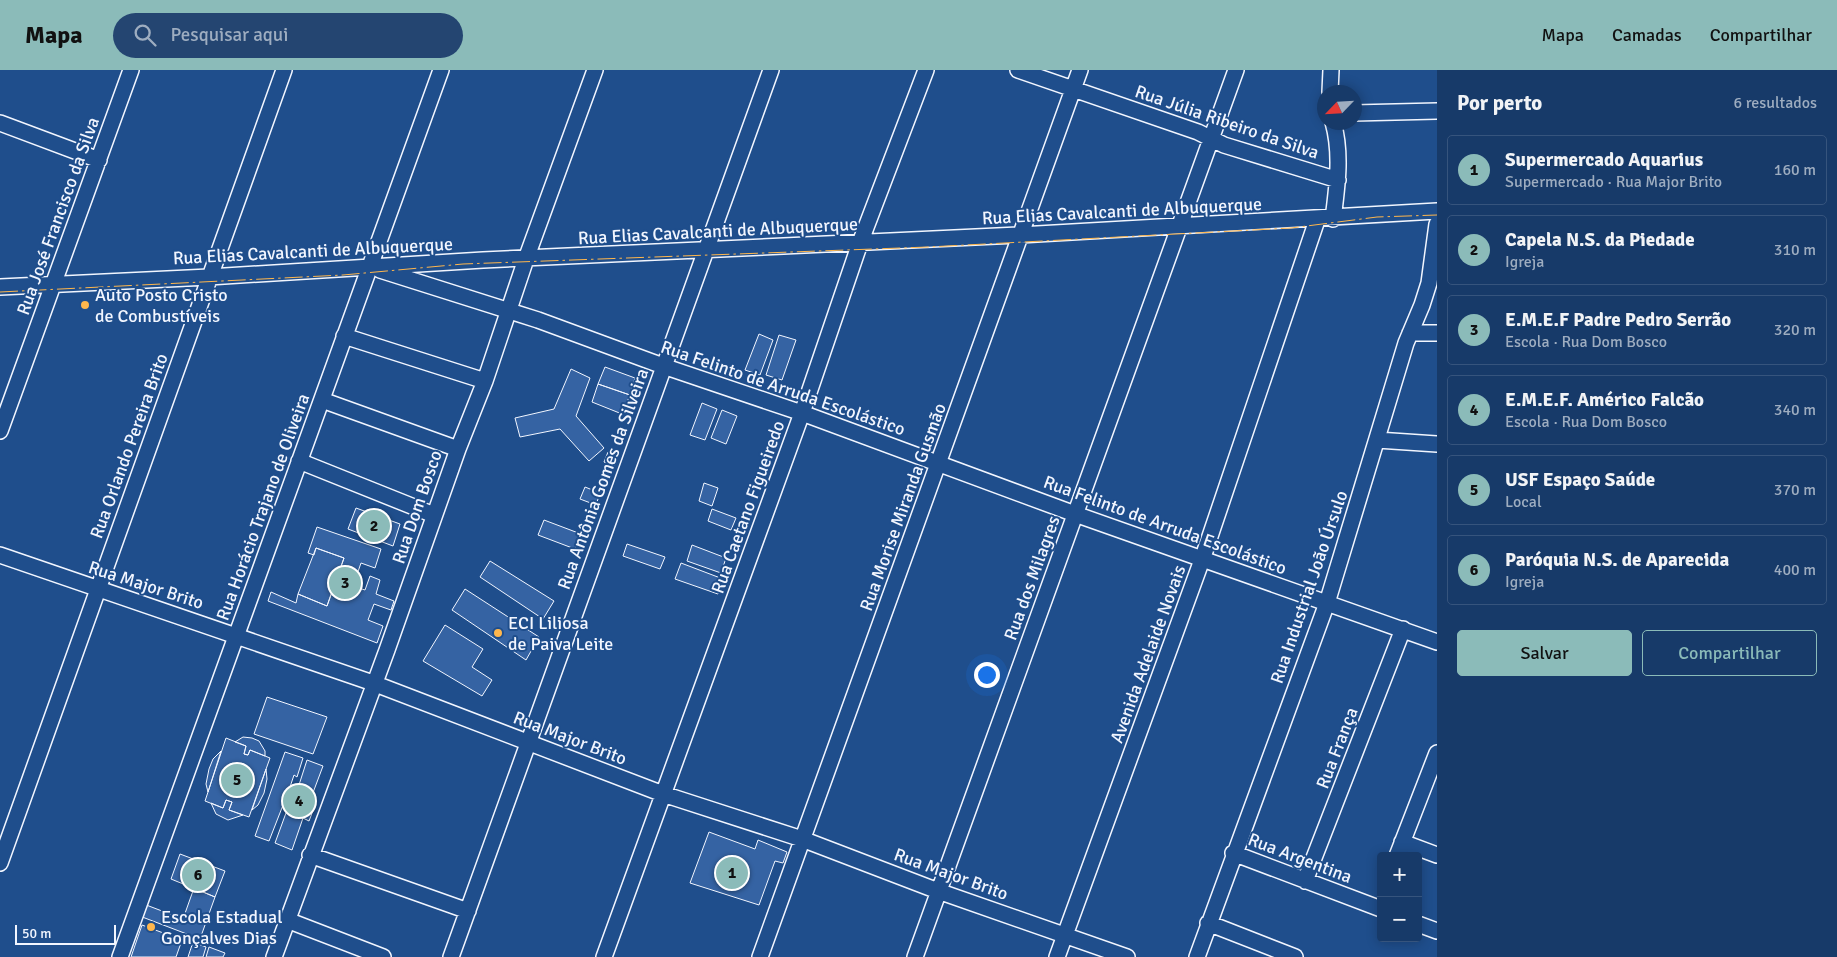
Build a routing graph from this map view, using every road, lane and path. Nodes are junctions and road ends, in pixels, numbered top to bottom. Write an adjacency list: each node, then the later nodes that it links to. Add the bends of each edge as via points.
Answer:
1 (131, 70): 18 (street, Rua José Francisco da Silva)
2 (284, 70): 30 (street, Rua Orlando Pereira Brito)
3 (441, 70): 29 (street, Rua Horácio Trajano de Oliveira)
4 (595, 70): 28 (street, Rua Dom Bosco)
5 (771, 70): 27 (street, Rua Antônia Gomes da Silveira)
6 (926, 70): 26 (street, Rua Caetano Figueiredo)
7 (1018, 70): 12 (street, Rua Júlia Ribeiro da Silva)
8 (1080, 70): 12 (street, Rua Morise Miranda Gusmão)
9 (1236, 70): 17 (street, Rua dos Milagres)
10 (1331, 70): 11 (street)
11 (1330, 85)
12 (1073, 90): 17 (street, Rua Júlia Ribeiro da Silva); 25 (street, Rua Morise Miranda Gusmão)
13 (1437, 111): 14 (street)
14 (1362, 113)
15 (0, 123): 18 (street)
16 (1335, 130): 19 (street)
17 (1212, 139): 19 (street, Rua Júlia Ribeiro da Silva); 24 (street, Rua dos Milagres)
18 (100, 160): 31 (street, Rua José Francisco da Silva)
19 (1338, 180): 21 (street)
20 (1437, 211): 21 (street, Rua Elias Cavalcanti de Albuquerque)
21 (1333, 219): 22 (street, Rua Elias Cavalcanti de Albuquerque)
22 (1318, 220): 24 (street, Rua Elias Cavalcanti de Albuquerque); 50 (street, Avenida Adelaide Novais)
23 (1437, 224): 34 (street, Rua Industrial João Úrsulo, via 1429,282)
24 (1180, 227): 25 (street, Rua Elias Cavalcanti de Albuquerque); 47 (street, Rua dos Milagres)
25 (1020, 235): 26 (street, Rua Elias Cavalcanti de Albuquerque); 46 (street, Rua Morise Miranda Gusmão)
26 (860, 243): 27 (street, Rua Elias Cavalcanti de Albuquerque); 40 (street, Rua Caetano Figueiredo)
27 (706, 250): 28 (street, Rua Elias Cavalcanti de Albuquerque); 37 (street, Rua Antônia Gomes da Silveira)
28 (526, 259): 29 (street, Rua Elias Cavalcanti de Albuquerque); 33 (street, Rua Dom Bosco)
29 (369, 267): 30 (street, Rua Elias Cavalcanti de Albuquerque); 33 (street, Rua Felinto de Arruda Escolástico); 36 (street, Rua Horácio Trajano de Oliveira)
30 (209, 277): 31 (street, Rua Elias Cavalcanti de Albuquerque); 51 (street, Rua Orlando Pereira Brito)
31 (52, 284): 32 (street, Rua Elias Cavalcanti de Albuquerque); 41 (street, Rua José Francisco da Silva)
32 (0, 287)
33 (510, 310): 37 (street, Rua Felinto de Arruda Escolástico); 38 (street, Rua Dom Bosco)
34 (1410, 333): 35 (street); 42 (street, Rua Industrial João Úrsulo)
35 (1437, 333)
36 (344, 336): 38 (street); 39 (street, Rua Horácio Trajano de Oliveira)
37 (663, 366): 40 (street, Rua Felinto de Arruda Escolástico); 57 (street, Rua Antônia Gomes da Silveira)
38 (485, 381): 44 (street, Rua Dom Bosco)
39 (322, 400): 44 (street); 45 (street, Rua Horácio Trajano de Oliveira)
40 (802, 413): 46 (street, Rua Felinto de Arruda Escolástico); 60 (street, Rua Caetano Figueiredo)
41 (0, 431)
42 (1377, 440): 43 (street); 52 (street, Rua Industrial João Úrsulo)
43 (1437, 444)
44 (458, 449): 48 (street, Rua Dom Bosco)
45 (299, 461): 48 (street); 54 (street, Rua Horácio Trajano de Oliveira)
46 (940, 463): 47 (street, Rua Felinto de Arruda Escolástico); 61 (street, Rua Morise Miranda Gusmão)
47 (1076, 514): 50 (street, Rua Felinto de Arruda Escolástico); 68 (street, Rua dos Milagres)
48 (434, 515): 56 (street, Rua Dom Bosco)
49 (0, 555): 51 (street, Rua Major Brito)
50 (1203, 557): 52 (street, Rua Felinto de Arruda Escolástico); 75 (street, Avenida Adelaide Novais)
51 (98, 589): 54 (street, Rua Major Brito); 66 (street, Rua Orlando Pereira Brito)
52 (1327, 603): 53 (street, Rua Felinto de Arruda Escolástico); 63 (street, Rua Industrial João Úrsulo)
53 (1403, 629): 55 (street, Rua Felinto de Arruda Escolástico); 67 (street, Rua França)
54 (236, 635): 56 (street, Rua Major Brito); 77 (street, Rua Horácio Trajano de Oliveira)
55 (1437, 642)
56 (374, 683): 57 (street, Rua Major Brito); 64 (street, Rua Dom Bosco)
57 (528, 742): 60 (street, Rua Major Brito); 70 (street, Rua Antônia Gomes da Silveira)
58 (1437, 753): 59 (street)
59 (1433, 776): 62 (street)
60 (663, 794): 61 (street, Rua Major Brito); 81 (street, Rua Caetano Figueiredo)
61 (802, 839): 68 (street, Rua Major Brito); 82 (street, Rua Morise Miranda Gusmão)
62 (1400, 849): 65 (street)
63 (1233, 853): 67 (street, Rua Argentina); 72 (street, Rua Industrial João Úrsulo)
64 (310, 855): 70 (street); 71 (street, Rua Dom Bosco)
65 (1437, 855)
66 (0, 863)
67 (1305, 881): 69 (street, Rua Argentina)
68 (938, 891): 75 (street, Rua Major Brito); 83 (street, Rua dos Milagres)
69 (1377, 906)
70 (468, 911): 80 (street, Rua Antônia Gomes da Silveira)
71 (287, 920): 78 (street, Rua Dom Bosco); 79 (street)
72 (1208, 924): 76 (street); 86 (street, Rua Industrial João Úrsulo)
73 (1422, 925): 74 (street)
74 (1437, 931)
75 (1065, 935): 84 (street, Avenida Adelaide Novais); 85 (street, Rua Major Brito)
76 (1278, 954): 87 (street)
77 (120, 957)
78 (274, 957)
79 (383, 957)
80 (452, 957)
81 (604, 957)
82 (760, 957)
83 (915, 957)
84 (1057, 957)
85 (1127, 957)
86 (1197, 957)
87 (1295, 957)

